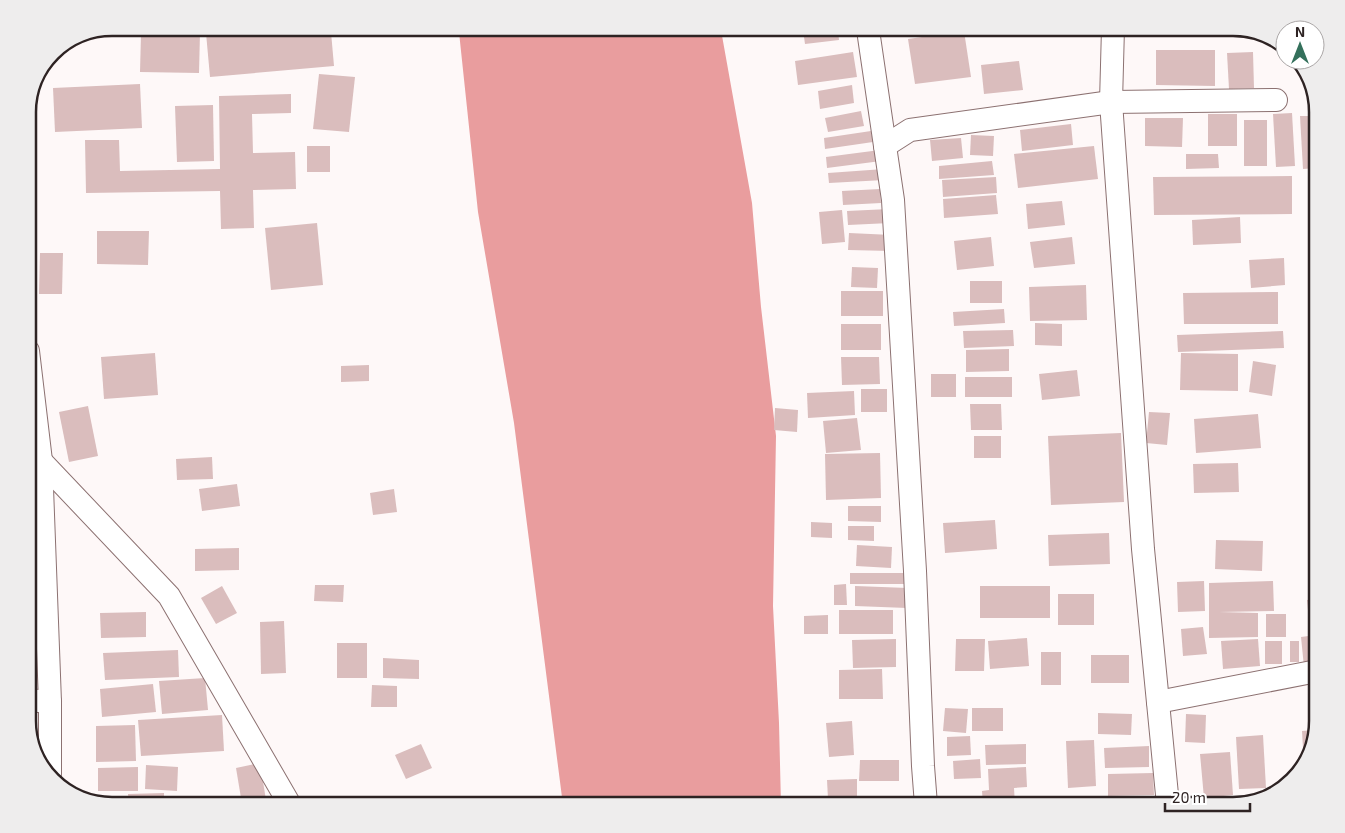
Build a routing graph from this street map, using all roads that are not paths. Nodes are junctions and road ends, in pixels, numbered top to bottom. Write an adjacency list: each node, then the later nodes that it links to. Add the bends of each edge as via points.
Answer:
1 (869, 36): 5 (street)
2 (1112, 36): 4 (street)
3 (1276, 100): 4 (street)
4 (1111, 102): 5 (street, via 910,130); 12 (street, via 1143,549)
5 (885, 146): 15 (street, via 894,200)
6 (36, 424): 8 (street)
7 (36, 448): 8 (street)
8 (40, 461): 11 (street); 14 (street, via 169,596)
9 (1309, 673): 12 (street)
10 (36, 701): 11 (street)
11 (50, 702): 13 (street)
12 (1158, 702): 16 (street)
13 (50, 764)
14 (285, 797)
15 (925, 797)
16 (1167, 797)

